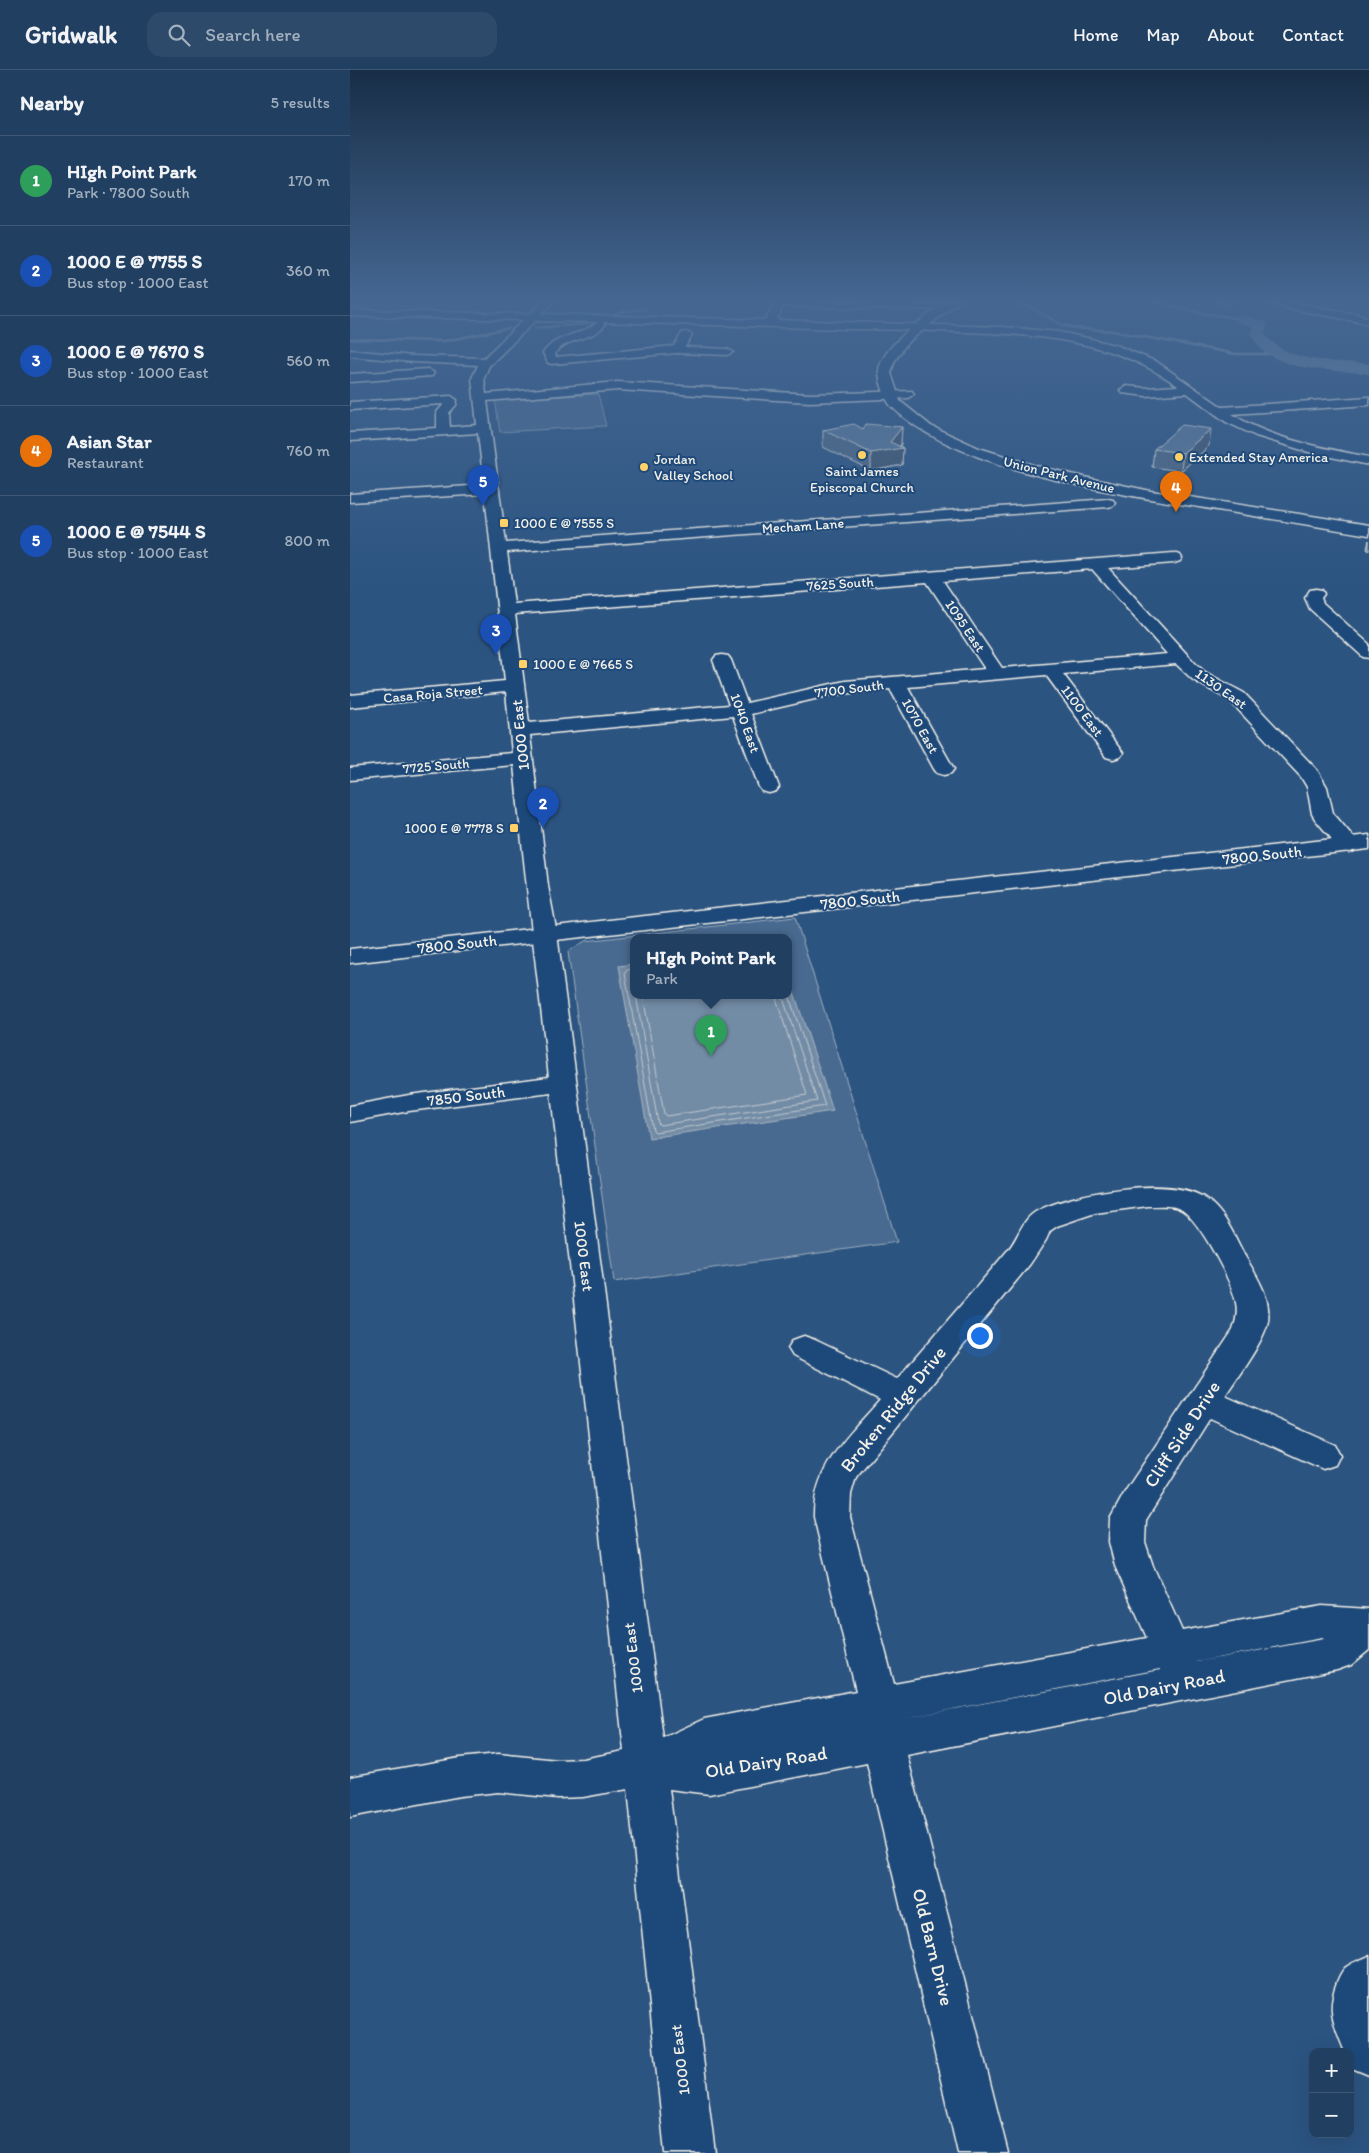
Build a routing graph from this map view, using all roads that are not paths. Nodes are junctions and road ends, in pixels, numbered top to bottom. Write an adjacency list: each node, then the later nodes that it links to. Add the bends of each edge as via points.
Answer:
1 (386, 398): 6 (street)
2 (473, 398): 10 (street, 1000 East)
3 (893, 398): 18 (street, Union Park Avenue, via 906,412 938,434 1033,470 1125,491)
4 (914, 398): 17 (street, Union Park Avenue, via 926,413 958,433 1049,466 1129,484)
5 (1202, 398): 9 (street)
6 (350, 400)
7 (1367, 402): 9 (street)
8 (350, 406): 11 (street, via 451,400 443,412)
9 (1220, 411): 13 (street, via 1232,420 1266,434)
10 (484, 429): 11 (street); 14 (street, 1000 East)
11 (444, 431): 12 (street)
12 (350, 437)
13 (1369, 461)
14 (491, 489): 15 (street); 19 (street, 1000 East)
15 (350, 498)
16 (1108, 503): 19 (street, Mecham Lane)
17 (1369, 522)
18 (1369, 530)
19 (498, 548): 24 (street, 1000 East)
20 (1174, 558): 21 (street, 7625 South)
21 (1096, 564): 22 (street, 7625 South); 26 (street, 1130 East)
22 (932, 577): 24 (street, 7625 South); 29 (street, 1095 East)
23 (1316, 594): 25 (street, via 1313,598 1316,605)
24 (507, 610): 31 (street, 1000 East)
25 (1369, 653)
26 (1181, 658): 28 (street, 7700 South); 40 (street, 1130 East, via 1199,676 1237,697 1310,774 1317,787 1323,814)
27 (722, 660): 33 (street, 1040 East)
28 (1051, 670): 29 (street, 7700 South); 35 (street, 1100 East)
29 (998, 674): 30 (street, 7700 South)
30 (896, 683): 33 (street, 7700 South, via 828,689); 37 (street, 1070 East)
31 (515, 686): 32 (street, Casa Roja Street); 34 (street, 1000 East)
32 (350, 701)
33 (740, 710): 34 (street, 7700 South); 39 (street, 1040 East)
34 (520, 730): 36 (street, 1000 East)
35 (1113, 753)
36 (523, 758): 38 (street, 7725 South); 41 (street, 1000 East)
37 (944, 769)
38 (350, 774)
39 (769, 787)
40 (1359, 844): 41 (street, 7800 South)
41 (544, 934): 42 (street, 7800 South); 43 (street, 1000 East)
42 (350, 956)
43 (563, 1084): 44 (street, 7850 South); 53 (street, 1000 East)
44 (360, 1112)
45 (1186, 1200): 47 (street, Broken Ridge Drive, via 1159,1196 1080,1206 1039,1224 1019,1257); 48 (street, Cliff Side Drive, via 1209,1219 1254,1304 1249,1332)
46 (804, 1348): 47 (street)
47 (902, 1396): 52 (street, Broken Ridge Drive, via 847,1462 836,1479 832,1497 832,1517)
48 (1204, 1401): 49 (street); 51 (street, Cliff Side Drive, via 1128,1519 1127,1542 1134,1566)
49 (1322, 1455)
50 (1369, 1626): 51 (street, Old Dairy Road, via 1337,1653)
51 (1179, 1667): 52 (street, Old Dairy Road)
52 (881, 1723): 53 (street, Old Dairy Road, via 709,1775); 58 (street, Old Barn Drive)
53 (646, 1766): 54 (street, Old Dairy Road, via 583,1778 498,1773 469,1776); 57 (street, 1000 East)
54 (350, 1797)
55 (1369, 1979): 56 (street, via 1358,1988 1354,2004 1357,2022)
56 (1369, 2052)
57 (690, 2153)
58 (983, 2153)

